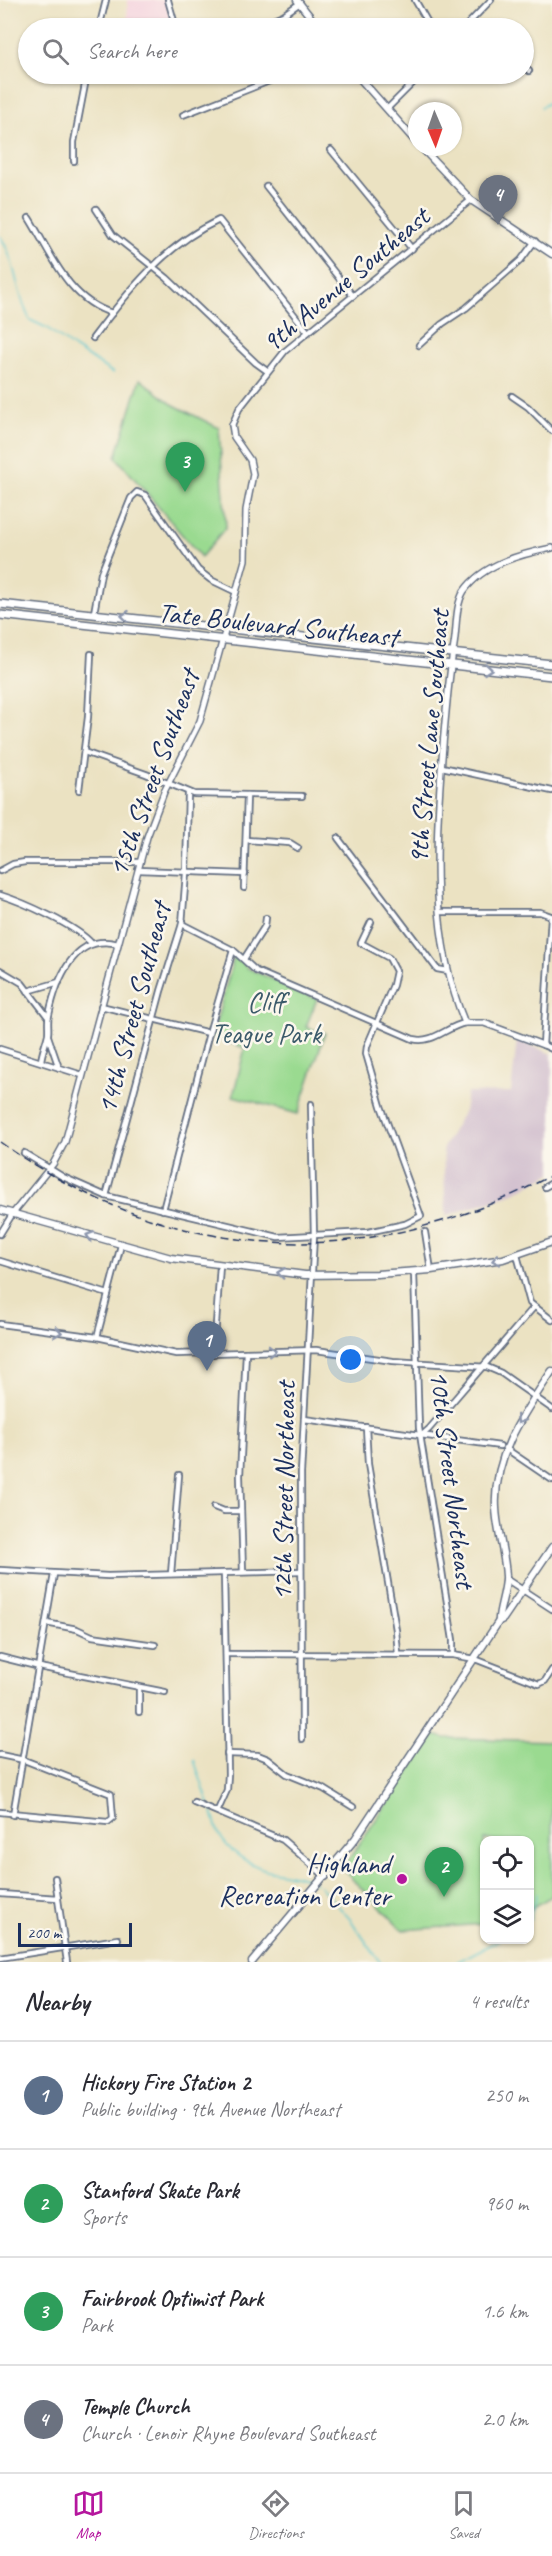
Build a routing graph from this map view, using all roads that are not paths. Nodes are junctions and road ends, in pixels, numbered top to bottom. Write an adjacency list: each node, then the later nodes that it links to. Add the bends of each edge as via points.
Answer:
1 (106, 0): 6 (street)
2 (168, 0): 7 (street)
3 (415, 0): 10 (street)
4 (491, 0): 11 (street)
5 (298, 2): 8 (street); 9 (main road)
6 (102, 18)
7 (173, 18)
8 (276, 18)
9 (311, 18)
10 (425, 18)
11 (475, 18)
12 (85, 84): 21 (street)
13 (262, 84): 17 (street)
14 (365, 84): 16 (main road)
15 (412, 84): 16 (street)
16 (387, 109): 18 (main road)
17 (183, 115)
18 (408, 133)
19 (331, 150): 27 (street)
20 (429, 156): 23 (main road)
21 (74, 161)
22 (266, 186): 30 (street)
23 (471, 200): 26 (main road); 27 (street, 9th Avenue Southeast)
24 (96, 209): 29 (street, via 113,235)
25 (29, 218): 31 (street, via 70,285 96,307)
26 (535, 241): 28 (main road); 34 (street, via 520,260)
27 (411, 249): 30 (street, 9th Avenue Southeast)
28 (552, 254)
29 (154, 267): 31 (street); 32 (street, via 186,238 219,220); 35 (street)
30 (353, 296): 32 (street, 9th Avenue Southeast)
31 (112, 313): 33 (street)
32 (308, 332): 35 (street, 9th Avenue Southeast)
33 (93, 338)
34 (419, 345)
35 (267, 371): 37 (street, 9th Avenue Southeast)
36 (512, 396): 38 (street)
37 (231, 425): 40 (street, 15th Street Southeast, via 253,474 246,510 246,550)
38 (552, 431)
39 (552, 548): 47 (street, 9th Street Lane Southeast, via 520,555 485,573 465,590 459,603)
40 (236, 592): 42 (street, via 198,570 145,495 137,492 131,498 101,573); 44 (street, 15th Street Southeast)
41 (0, 604): 42 (main road, Tate Boulevard Southeast)
42 (94, 613): 44 (main road, Tate Boulevard Southeast, one-way to 42)
43 (0, 615): 45 (main road, Tate Boulevard Southeast)
44 (225, 628): 45 (street, 15th Street Southeast); 47 (main road, Tate Boulevard Southeast)
45 (222, 639): 49 (main road, Tate Boulevard Southeast); 53 (street, 15th Street Southeast, via 200,721)
46 (91, 654): 51 (street)
47 (453, 654): 48 (main road, Tate Boulevard Southeast); 49 (street, 9th Street Lane Southeast)
48 (552, 664)
49 (450, 665): 50 (main road, Tate Boulevard Southeast, one-way to 50); 52 (street, 9th Street Lane Southeast)
50 (552, 676)
51 (84, 752): 53 (street); 54 (street)
52 (442, 767): 55 (street); 69 (street, 9th Street Lane Southeast, via 436,852)
53 (168, 784): 56 (street); 62 (street, 15th Street Southeast)
54 (79, 790)
55 (552, 790)
56 (188, 793): 57 (street); 65 (street, 14th Street Southeast)
57 (247, 795): 58 (street); 60 (street)
58 (302, 796)
59 (338, 838): 80 (street, via 437,969)
60 (246, 840): 61 (street, via 290,843); 66 (street)
61 (298, 848)
62 (140, 862): 63 (street, 15th Street Southeast); 64 (street, via 39,861 13,864)
63 (138, 870): 65 (street); 75 (street, 15th Street Southeast)
64 (0, 871)
65 (186, 873): 66 (street); 73 (street, 14th Street Southeast)
66 (244, 874): 67 (street)
67 (244, 888)
68 (0, 896): 74 (street, via 47,915)
69 (440, 912): 70 (street, via 540,912); 80 (street, 9th Street Lane Southeast)
70 (551, 916): 78 (street)
71 (266, 918): 77 (street, via 263,930)
72 (371, 922): 86 (street, via 361,941 389,958 396,967 393,985)
73 (182, 924): 76 (street); 85 (street, 14th Street Southeast)
74 (92, 944): 75 (street); 81 (street, via 73,958)
75 (118, 944): 83 (street, 15th Street Southeast)
76 (233, 950): 77 (street); 88 (street)
77 (244, 959): 86 (street, via 256,971)
78 (550, 964): 90 (street)
79 (0, 970): 82 (street)
80 (448, 971): 87 (street, 9th Street Lane Southeast)
81 (59, 982): 82 (street); 84 (street)
82 (28, 991): 84 (street)
83 (101, 1006): 85 (street); 95 (street, 15th Street Southeast)
84 (48, 1017): 89 (street)
85 (154, 1018): 88 (street); 101 (street, 14th Street Southeast)
86 (377, 1022): 87 (street, via 424,1041); 107 (street, via 366,1054 421,1216 381,1230)
87 (465, 1023): 90 (street, via 484,1023)
88 (209, 1033): 103 (street)
89 (48, 1035): 93 (street); 94 (street)
90 (543, 1044): 92 (street)
91 (0, 1049): 93 (street)
92 (552, 1049)
93 (41, 1061): 94 (street)
94 (59, 1068): 95 (street)
95 (82, 1075): 98 (street, 15th Street Southeast, via 65,1142)
96 (311, 1104): 107 (street, 12th Street Northeast)
97 (24, 1153): 98 (street)
98 (50, 1168): 101 (street, via 63,1178); 104 (street, 15th Street Southeast)
99 (552, 1183): 100 (street)
100 (545, 1186)
101 (106, 1196): 103 (street)
102 (0, 1210): 104 (main road)
103 (163, 1210): 107 (street, via 270,1236)
104 (14, 1212): 106 (street); 109 (main road, one-way to 104)
105 (425, 1232): 113 (street)
106 (0, 1234)
107 (314, 1236): 115 (street, 12th Street Northeast)
108 (552, 1242): 110 (main road)
109 (121, 1245): 112 (main road); 116 (street)
110 (517, 1255): 113 (main road, one-way to 113); 117 (street)
111 (0, 1261): 116 (street)
112 (220, 1265): 115 (main road, one-way to 112); 123 (street)
113 (431, 1270): 114 (main road)
114 (414, 1272): 115 (main road); 124 (street, 10th Street Northeast)
115 (312, 1276): 121 (street, 12th Street Northeast)
116 (108, 1294): 120 (street)
117 (534, 1307): 118 (street); 125 (street)
118 (552, 1320)
119 (0, 1324): 120 (street, one-way to 120)
120 (97, 1337): 123 (street, via 164,1352)
121 (308, 1350): 122 (street, one-way to 121); 124 (street); 129 (street, 12th Street Northeast)
122 (246, 1352): 123 (street); 136 (street)
123 (214, 1354)
124 (417, 1363): 125 (street); 131 (street, 10th Street Northeast)
125 (484, 1367): 127 (street, via 498,1370); 131 (street)
126 (552, 1371): 127 (main road)
127 (535, 1396): 128 (street); 132 (main road, one-way to 132)
128 (552, 1409)
129 (304, 1419): 130 (street); 139 (street, 12th Street Northeast)
130 (366, 1427): 131 (street); 152 (street, via 368,1464)
131 (420, 1436): 132 (street); 153 (street, 10th Street Northeast)
132 (503, 1447): 134 (street); 144 (main road, via 496,1499)
133 (179, 1475): 143 (street)
134 (552, 1480)
135 (214, 1507): 136 (street)
136 (242, 1511): 140 (street)
137 (552, 1547): 145 (main road)
138 (0, 1570): 142 (street)
139 (301, 1571): 140 (street); 150 (street, 12th Street Northeast)
140 (243, 1572): 141 (street)
141 (224, 1573): 143 (street); 151 (street)
142 (54, 1574): 143 (street); 148 (street)
143 (171, 1574)
144 (506, 1579): 145 (street); 147 (main road)
145 (524, 1590): 146 (street); 147 (main road)
146 (552, 1609)
147 (499, 1621): 155 (main road)
148 (46, 1623): 149 (street, via 92,1636); 156 (street)
149 (155, 1645)
150 (302, 1653): 151 (street); 152 (street); 162 (street, 12th Street Northeast)
151 (225, 1654): 163 (street)
152 (398, 1654): 153 (street)
153 (453, 1655): 155 (street)
154 (0, 1658): 156 (street)
155 (475, 1659): 158 (street, via 539,1684); 171 (main road, via 368,1821)
156 (39, 1666): 159 (street); 165 (street)
157 (552, 1670): 158 (street)
158 (550, 1679)
159 (139, 1688): 160 (street); 161 (street)
160 (165, 1692)
161 (139, 1712)
162 (302, 1739)
163 (227, 1754): 167 (street, via 268,1759 287,1774 324,1789); 168 (street, via 227,1790)
164 (0, 1755): 165 (street)
165 (24, 1760): 170 (street); 170 (street, via 111,1794 113,1818 108,1822)
166 (194, 1802): 168 (street)
167 (353, 1807)
168 (218, 1810): 171 (street, via 283,1840)
169 (0, 1812): 170 (street)
170 (13, 1815)
171 (326, 1876): 181 (main road)
172 (55, 1878): 174 (street)
173 (0, 1894): 174 (street)
174 (58, 1898): 176 (street)
175 (118, 1939): 176 (street)
176 (66, 1947): 177 (street); 180 (street)
177 (22, 1954): 178 (street); 179 (street)
178 (0, 1958)
179 (24, 1962)
180 (67, 1962)
181 (252, 1962)

